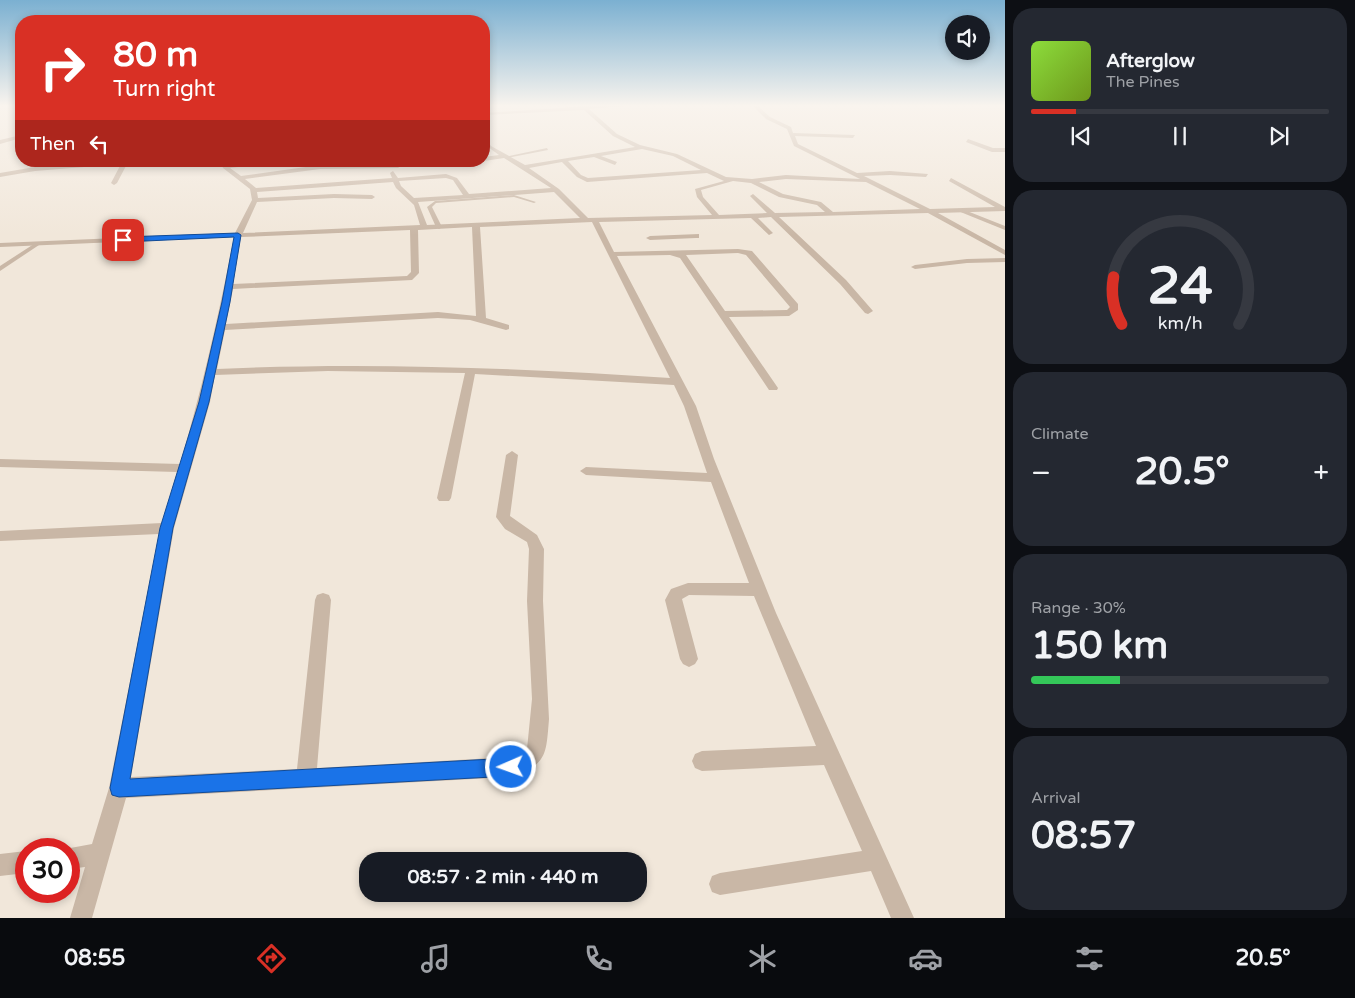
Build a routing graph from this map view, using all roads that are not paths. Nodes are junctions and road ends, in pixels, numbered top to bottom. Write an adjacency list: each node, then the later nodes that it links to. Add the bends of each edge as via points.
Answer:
1 (494, 149): 9 (street)
2 (547, 149): 9 (lane)
3 (617, 149): 8 (street)
4 (650, 149): 20 (street, via 675,155)
5 (805, 149): 23 (street)
6 (989, 149): 7 (street)
7 (1005, 150)
8 (592, 154): 11 (street); 12 (street)
9 (506, 156): 10 (street); 19 (street)
10 (490, 158)
11 (564, 160): 19 (street); 20 (street, via 587,180)
12 (615, 163)
13 (21, 167): 21 (street)
14 (61, 167): 21 (street)
15 (122, 167): 31 (street)
16 (227, 167): 25 (street)
17 (310, 167): 25 (street)
18 (397, 167): 26 (street, via 392,173)
19 (524, 167): 33 (street)
20 (709, 171): 27 (street)
21 (14, 172): 22 (street)
22 (0, 175)
23 (854, 175): 24 (street); 30 (street)
24 (926, 175)
25 (240, 178): 32 (street)
26 (394, 179): 32 (street); 34 (street, via 451,177 456,179); 38 (street)
27 (734, 180): 29 (street); 46 (street, via 698,189 700,197)
28 (951, 180): 42 (street)
29 (752, 181): 30 (street, via 776,177); 43 (street, via 782,196 819,203)
30 (865, 181): 40 (street)
31 (114, 183)
32 (254, 190): 37 (street)
33 (557, 190): 34 (street); 47 (street)
34 (467, 196): 38 (street)
35 (753, 196): 45 (street)
36 (372, 197): 37 (street)
37 (255, 200): 55 (street)
38 (413, 200): 49 (street)
39 (534, 202): 50 (lane, via 514,196 435,202 429,207)
40 (929, 210): 41 (street); 43 (street); 60 (street)
41 (960, 210): 42 (street); 53 (lane)
42 (1004, 210)
43 (832, 214): 45 (street)
44 (752, 215): 45 (street); 46 (street); 54 (street)
45 (772, 215): 67 (street)
46 (717, 216): 51 (street)
47 (590, 220): 48 (street); 51 (street); 61 (street)
48 (476, 225): 50 (street); 69 (street)
49 (424, 227): 50 (street); 52 (street)
50 (439, 227)
51 (689, 227): 56 (street); 59 (street)
52 (414, 228): 55 (street); 66 (street, via 415,273 409,278)
53 (1005, 228)
54 (769, 233)
55 (238, 235): 57 (street); 66 (street)
56 (650, 238)
57 (39, 243): 58 (street); 65 (lane)
58 (0, 244)
59 (708, 252): 62 (street); 68 (street, via 749,253 795,308 789,312)
60 (1005, 253)
61 (610, 254): 62 (street); 74 (street)
62 (676, 254): 68 (street, via 686,259)
63 (1005, 260): 64 (street)
64 (915, 267)
65 (0, 269)
66 (229, 286): 71 (street)
67 (868, 310)
68 (721, 314): 75 (street)
69 (481, 320): 70 (street); 71 (street, via 423,315)
70 (506, 327)
71 (221, 328): 73 (street)
72 (471, 370): 73 (street, via 298,367); 74 (street); 81 (street)
73 (211, 372): 78 (street)
74 (679, 382): 80 (street)
75 (773, 388)
76 (512, 455): 89 (street, via 503,518 506,524 532,537 536,546 540,719 535,754 526,762 511,767)
77 (0, 463): 78 (street)
78 (184, 468): 82 (street)
79 (586, 471): 80 (street)
80 (716, 478): 84 (street)
81 (444, 498)
82 (167, 528): 83 (street); 90 (street)
83 (0, 536)
84 (759, 590): 86 (street, via 688,590 673,596); 87 (street)
85 (324, 600): 89 (street)
86 (689, 659)
87 (830, 756): 88 (street); 93 (street)
88 (702, 761)
89 (306, 777): 90 (street)
90 (119, 788): 91 (street)
91 (100, 854): 92 (street); 97 (street)
92 (80, 857)
93 (877, 859): 96 (street); 98 (street)
94 (15, 863): 95 (street)
95 (0, 865)
96 (720, 884)
97 (81, 918)
98 (903, 918)

